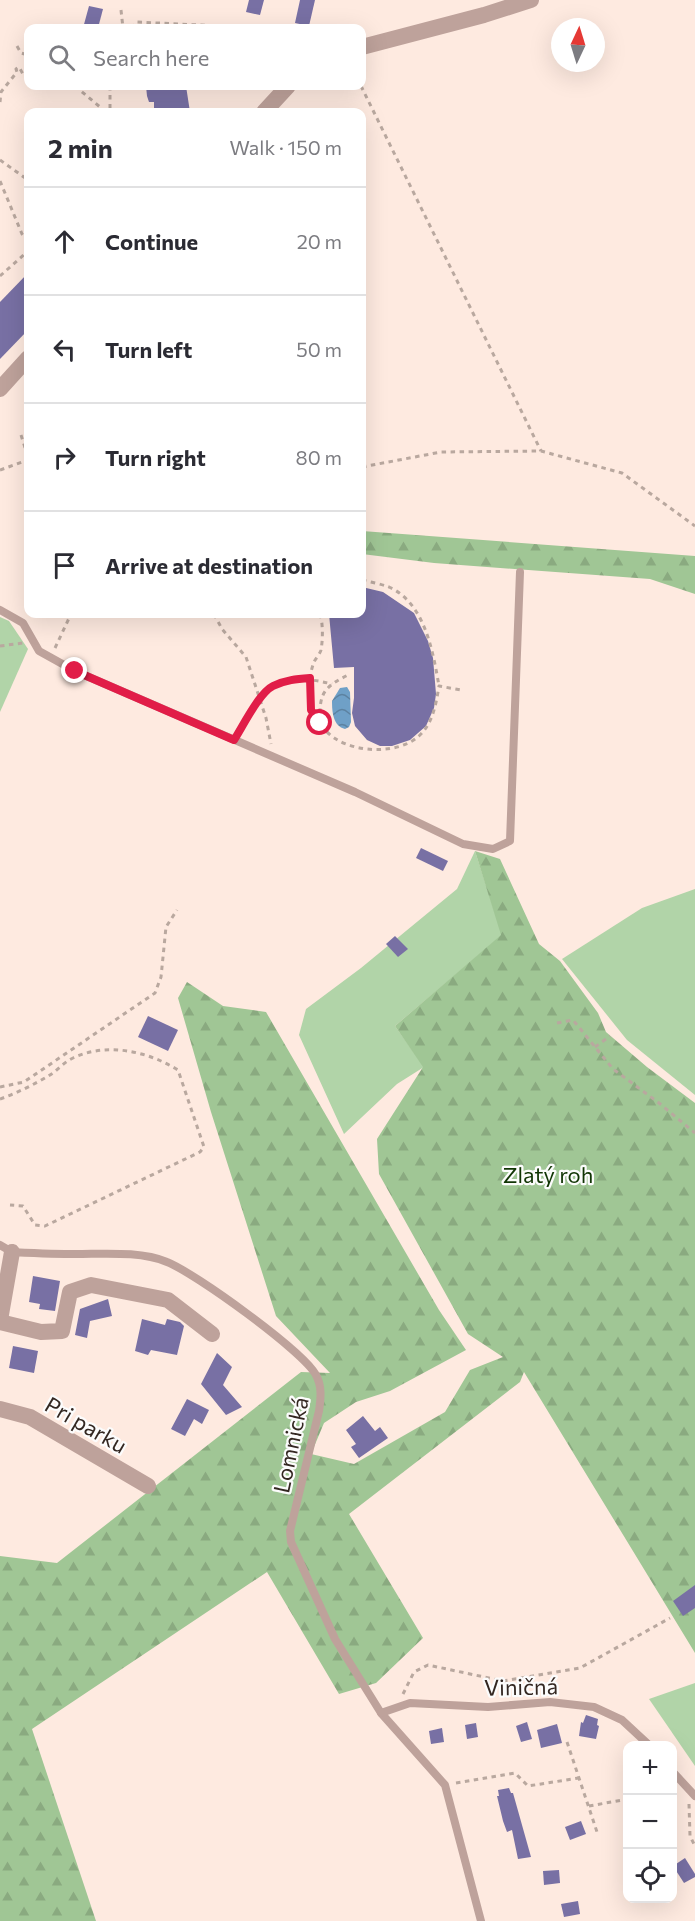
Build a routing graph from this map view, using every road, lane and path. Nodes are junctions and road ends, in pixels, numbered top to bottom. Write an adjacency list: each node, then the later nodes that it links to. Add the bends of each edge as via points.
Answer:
1 (531, 0): 7 (street)
2 (121, 10): 3 (path)
3 (123, 24)
4 (135, 24): 5 (path)
5 (178, 24)
6 (17, 46): 8 (path)
7 (366, 46)
8 (24, 54)
9 (24, 73): 14 (path, via 19,67 16,69 1,92)
10 (80, 90): 15 (path)
11 (110, 90): 16 (path)
12 (284, 90): 17 (street)
13 (363, 90): 28 (path)
14 (0, 102)
15 (103, 108)
16 (108, 108)
17 (268, 108)
18 (0, 160): 19 (path)
19 (24, 177)
20 (0, 181): 21 (path)
21 (24, 236)
22 (24, 254): 23 (path)
23 (0, 276)
24 (24, 362): 25 (street)
25 (0, 389)
26 (21, 435): 27 (path)
27 (24, 445)
28 (541, 451): 30 (path, via 441,452); 32 (path, via 622,473)
29 (24, 461): 31 (path)
30 (366, 465)
31 (0, 470)
32 (695, 526)
33 (520, 572): 50 (lane, via 510,841 493,849 463,844)
34 (366, 581): 45 (path, via 391,588 417,613 428,638)
35 (0, 610): 39 (lane, via 23,622)
36 (70, 618): 41 (path)
37 (216, 618): 47 (path, via 246,657)
38 (321, 618): 43 (path, via 321,650)
39 (34, 642): 40 (path); 41 (lane, via 39,651)
40 (0, 646)
41 (51, 657): 49 (lane)
42 (350, 674): 44 (path)
43 (310, 678): 44 (path); 47 (path, via 271,687); 48 (path, via 311,710)
44 (332, 684): 48 (path, via 321,694)
45 (439, 686): 46 (path); 48 (path, via 426,728 401,747 358,748 336,739)
46 (461, 690)
47 (259, 700): 49 (path); 50 (path)
48 (320, 723)
49 (234, 740): 50 (lane)
50 (273, 756)
51 (177, 910): 55 (path, via 166,927 156,993 24,1082)
52 (556, 1023): 54 (path, via 573,1020)
53 (610, 1036): 54 (path)
54 (595, 1047): 57 (path, via 614,1069)
55 (0, 1087)
56 (0, 1099): 58 (path, via 49,1076 72,1058 101,1050 143,1053 178,1070 204,1147 45,1226 35,1225 22,1206)
57 (695, 1133)
58 (10, 1205)
59 (6, 1249): 60 (street); 66 (lane, Lomnická, via 128,1254 166,1261 200,1280 307,1362 319,1383 321,1396 290,1531 291,1542 335,1639)
60 (0, 1321): 61 (street, via 41,1332 62,1331 70,1292 92,1286 168,1300)
61 (212, 1334)
62 (0, 1408): 63 (street, Pri parku, via 30,1417)
63 (148, 1486)
64 (670, 1618): 65 (path, via 580,1668 503,1681 428,1665 414,1672)
65 (398, 1707): 66 (lane, Viničná); 67 (lane, Viničná, via 410,1703 488,1707 550,1702 594,1707 622,1720)
66 (381, 1713): 71 (lane, Lomnická)
67 (645, 1741)
68 (567, 1742): 70 (path)
69 (677, 1777): 72 (lane)
70 (579, 1778): 71 (path, via 528,1786 515,1773); 75 (path)
71 (445, 1785): 78 (lane)
72 (688, 1789): 73 (lane); 77 (path, via 690,1836)
73 (695, 1796)
74 (623, 1800): 75 (path)
75 (589, 1806): 76 (path)
76 (598, 1836)
77 (695, 1846)
78 (481, 1921)

